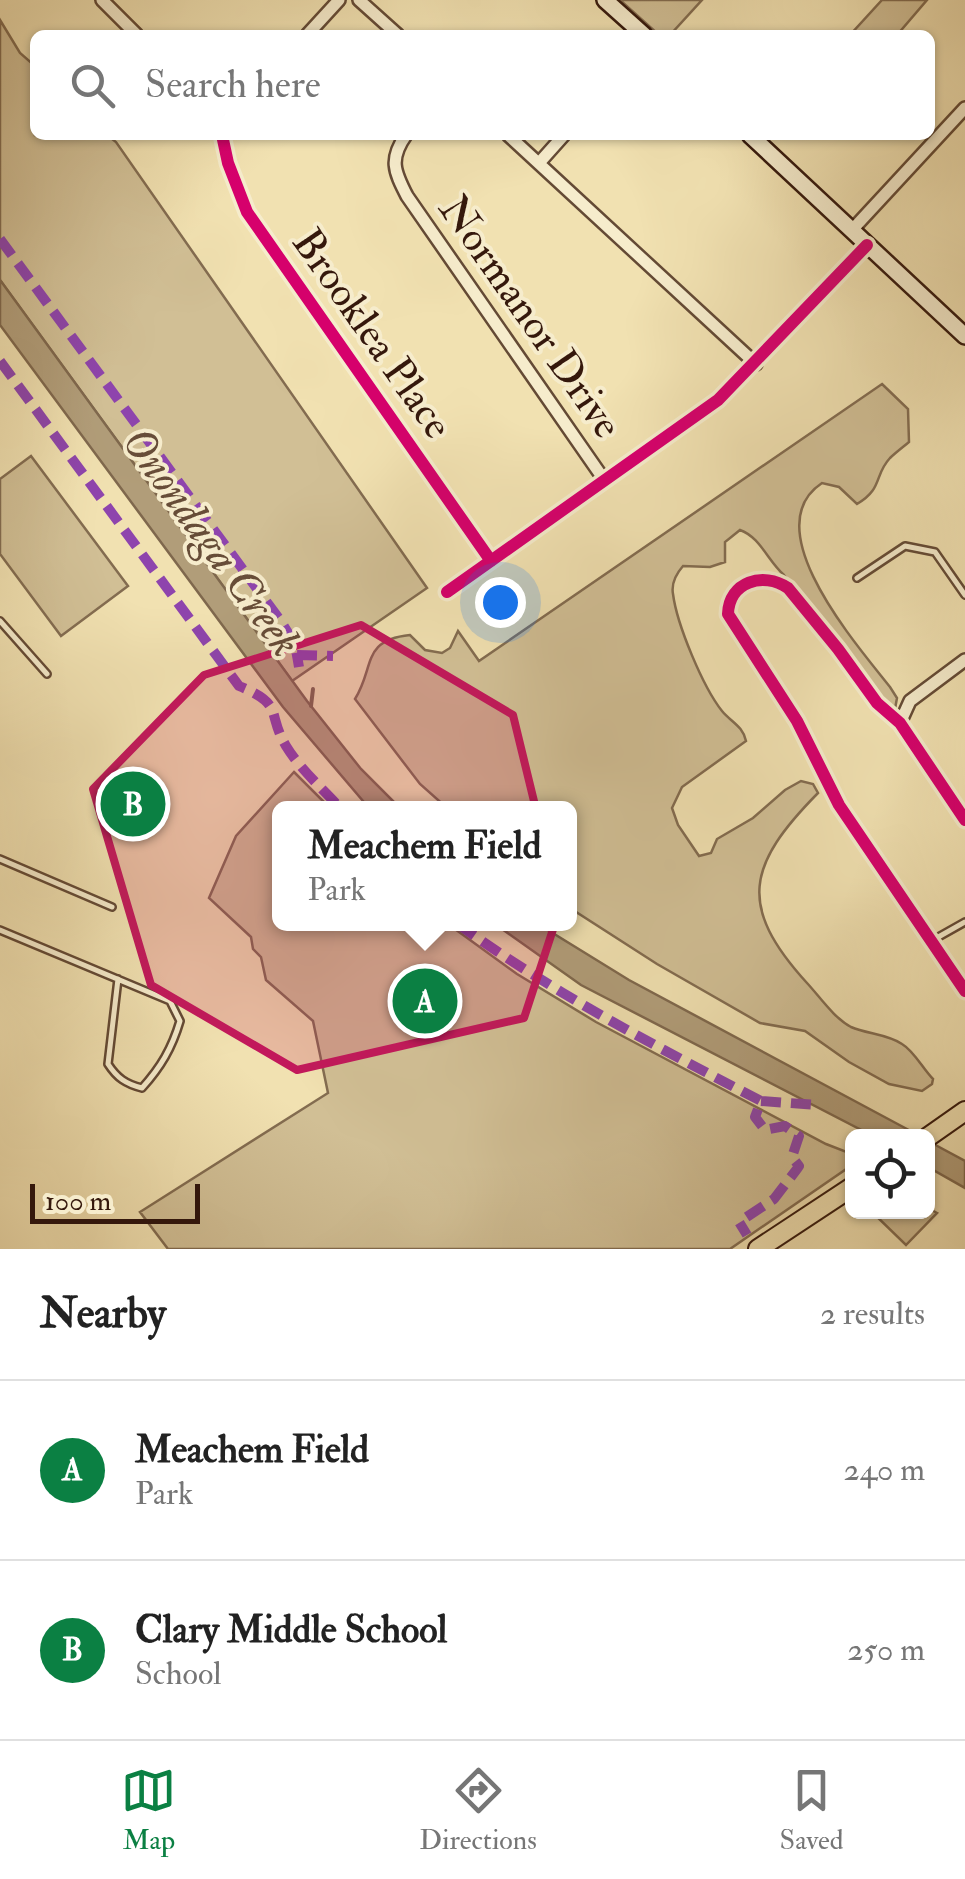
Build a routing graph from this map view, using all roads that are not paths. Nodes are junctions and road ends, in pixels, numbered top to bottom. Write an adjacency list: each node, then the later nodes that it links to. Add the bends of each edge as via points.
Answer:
1 (102, 0): 5 (street)
2 (339, 0): 6 (street)
3 (359, 0): 7 (street)
4 (605, 0): 8 (main road)
5 (132, 30)
6 (312, 30)
7 (392, 30)
8 (638, 30)
9 (965, 108): 16 (street)
10 (223, 140): 21 (street, Brooklea Place, via 247,212)
11 (403, 140): 20 (street, Normanor Drive, via 392,160 407,196)
12 (514, 140): 15 (street)
13 (560, 140): 15 (street)
14 (755, 140): 16 (main road)
15 (539, 163): 19 (street)
16 (852, 230): 17 (main road)
17 (867, 245): 18 (main road); 19 (street)
18 (965, 336)
19 (756, 364): 20 (street, via 682,429)
20 (605, 481): 21 (street)
21 (491, 560): 23 (street)
22 (856, 578): 24 (lane, via 906,546 936,552)
23 (447, 592)
24 (965, 595)
25 (0, 621): 27 (lane)
26 (965, 660): 28 (street, via 910,701)
27 (47, 674)
28 (900, 723): 29 (street); 34 (street, via 788,588 761,578 736,591 728,614 797,721 839,805)
29 (965, 820)
30 (0, 859): 31 (lane)
31 (112, 907)
32 (965, 922): 34 (lane)
33 (0, 930): 35 (lane)
34 (930, 942): 36 (street)
35 (118, 979): 35 (lane, via 108,1064 142,1088 166,1058 180,1021 170,1001)
36 (965, 991)
37 (963, 1112): 38 (main road)
38 (935, 1131)
39 (845, 1192): 40 (main road)
40 (758, 1249)

